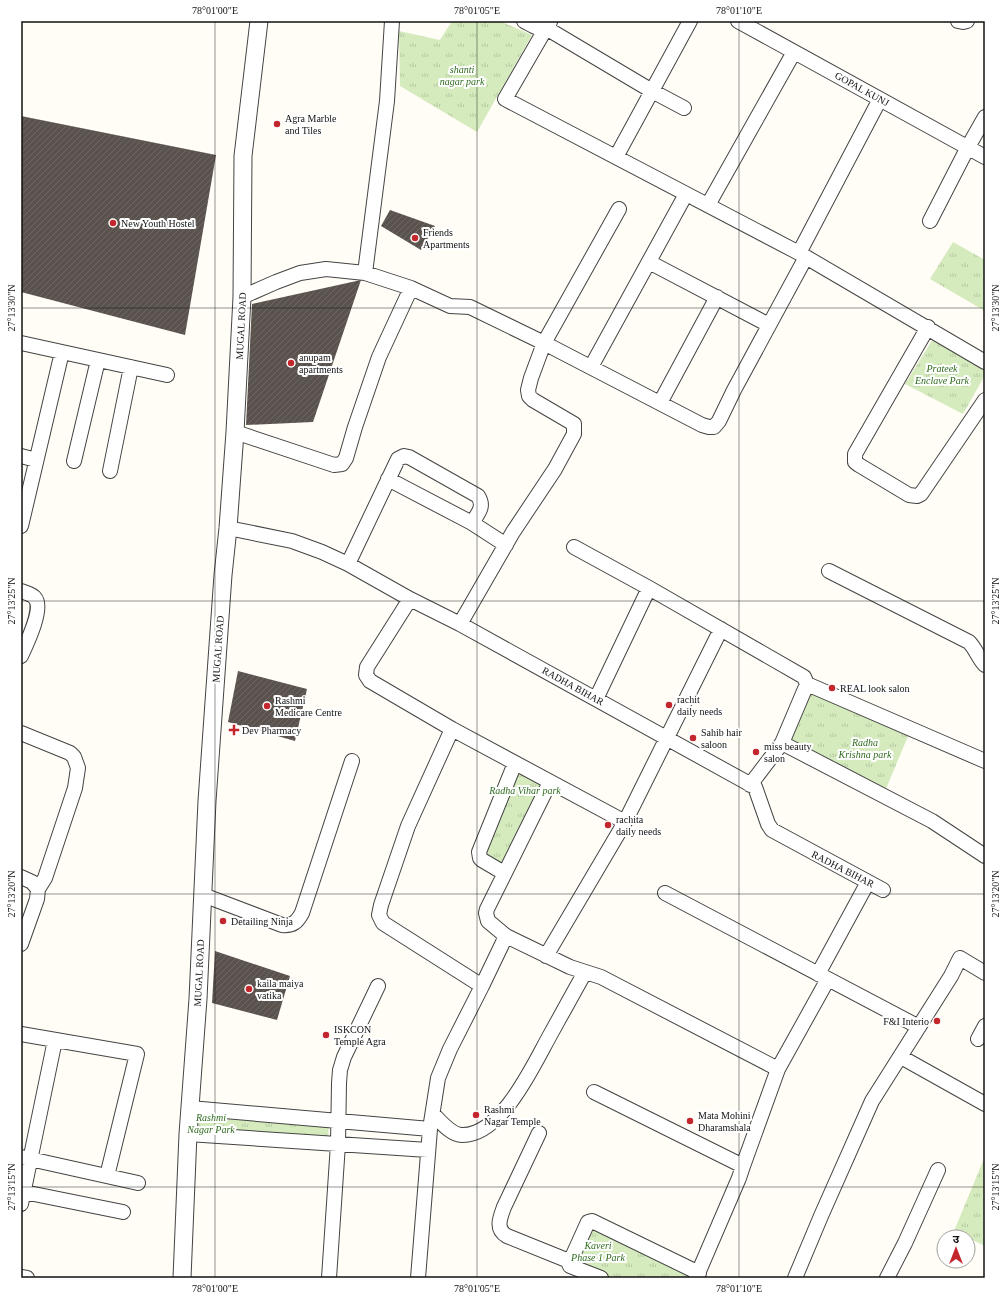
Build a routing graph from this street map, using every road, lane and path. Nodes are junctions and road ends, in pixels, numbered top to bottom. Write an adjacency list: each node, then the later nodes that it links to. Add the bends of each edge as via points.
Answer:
1 (259, 21): 23 (street, MUGAL ROAD, via 243,156)
2 (392, 21): 21 (street, via 387,101)
3 (524, 21): 6 (street, via 538,28)
4 (690, 21): 8 (street)
5 (738, 21): 7 (street, GOPAL KUNJ)
6 (548, 25): 8 (street); 13 (street, via 506,99)
7 (794, 52): 9 (street, GOPAL KUNJ); 16 (street)
8 (652, 91): 10 (street); 13 (street)
9 (880, 99): 12 (street, GOPAL KUNJ); 19 (street)
10 (684, 108)
11 (985, 117): 12 (street)
12 (968, 147): 14 (street, GOPAL KUNJ); 18 (street)
13 (616, 157): 15 (street)
14 (985, 157)
15 (686, 194): 16 (street); 20 (street)
16 (708, 205): 19 (street)
17 (619, 209): 28 (street)
18 (930, 221)
19 (802, 255): 25 (street); 26 (street)
20 (648, 262): 24 (street); 33 (street)
21 (365, 273): 22 (street); 23 (street, via 326,269 300,273)
22 (411, 288): 28 (street, via 450,306 470,307); 37 (street, via 379,357 342,464 334,465)
23 (242, 297): 37 (street, MUGAL ROAD)
24 (717, 298): 25 (street); 36 (street)
25 (769, 325): 36 (street, via 714,427 702,425)
26 (928, 327): 31 (street); 35 (street, via 855,454 855,462 909,496 917,496 921,494)
27 (21, 343): 29 (street)
28 (544, 343): 33 (street); 46 (street, via 531,378 528,396 574,424 574,434 555,469)
29 (62, 352): 30 (street); 39 (street)
30 (98, 360): 32 (street); 40 (street)
31 (985, 362)
32 (130, 367): 34 (street); 41 (street)
33 (591, 367): 36 (street)
34 (167, 374)
35 (985, 400)
36 (660, 403)
37 (235, 432): 45 (street, MUGAL ROAD)
38 (21, 456): 39 (street)
39 (36, 460): 44 (street)
40 (74, 461)
41 (110, 471)
42 (388, 479): 43 (street); 43 (street, via 398,458 409,457 478,496 481,508); 48 (street)
43 (472, 523): 46 (street)
44 (21, 526)
45 (228, 528): 48 (street, RADHA BIHAR, via 292,541); 76 (street, MUGAL ROAD, via 207,800)
46 (506, 545): 53 (street)
47 (574, 547): 50 (street)
48 (348, 564): 52 (street, RADHA BIHAR)
49 (829, 571): 56 (street, via 969,642)
50 (649, 588): 54 (street); 58 (street)
51 (21, 591): 55 (street, via 35,598 38,606)
52 (410, 599): 53 (street, RADHA BIHAR); 59 (street, via 367,667 366,675 370,681)
53 (460, 624): 58 (street, RADHA BIHAR)
54 (721, 629): 57 (street, via 804,677); 61 (street)
55 (21, 656)
56 (985, 665)
57 (807, 684): 62 (street); 64 (street)
58 (596, 699): 61 (street, RADHA BIHAR)
59 (452, 729): 65 (street); 84 (street, via 408,826 379,915 383,923)
60 (21, 733): 73 (street, via 70,753 78,768 75,788 45,878)
61 (666, 738): 67 (street, RADHA BIHAR); 68 (street)
62 (782, 743): 67 (street); 69 (street, via 932,821)
63 (352, 761): 76 (street, via 302,913 294,924 282,925)
64 (985, 761)
65 (514, 763): 66 (street); 70 (street, via 479,852 482,860)
66 (550, 782): 68 (street); 70 (street)
67 (750, 785): 72 (street, RADHA BIHAR, via 755,787 772,830)
68 (625, 822): 79 (street)
69 (985, 856)
70 (504, 873): 77 (street, via 486,913 488,921)
71 (21, 877): 73 (street, via 32,882)
72 (868, 882): 74 (street, RADHA BIHAR); 82 (street)
73 (38, 889): 78 (street)
74 (883, 890)
75 (665, 893): 82 (street)
76 (203, 895): 94 (street, MUGAL ROAD)
77 (506, 936): 79 (street); 84 (street)
78 (21, 944)
79 (546, 956): 80 (street)
80 (585, 972): 91 (street, via 601,977); 95 (street, via 522,1085 498,1116 480,1131 463,1135 453,1132)
81 (985, 973): 86 (street, via 960,958)
82 (823, 977): 86 (street); 91 (street)
83 (378, 986): 96 (street, via 342,1063)
84 (482, 986): 95 (street, via 438,1078)
85 (985, 1026): 89 (street)
86 (919, 1027): 90 (street)
87 (21, 1034): 88 (street)
88 (55, 1040): 102 (street); 105 (street, via 137,1054)
89 (978, 1040)
90 (901, 1057): 93 (street); 117 (street, via 872,1101)
91 (778, 1069): 103 (street)
92 (594, 1092): 103 (street)
93 (985, 1104)
94 (190, 1108): 96 (street); 99 (street, MUGAL ROAD)
95 (433, 1114): 97 (street)
96 (338, 1121): 97 (street); 100 (street)
97 (430, 1129): 101 (street)
98 (539, 1133): 109 (street, via 504,1207 499,1228 507,1236)
99 (188, 1134): 100 (street); 113 (street, MUGAL ROAD)
100 (338, 1144): 101 (street); 114 (street)
101 (428, 1150): 115 (street)
102 (26, 1158): 105 (street); 107 (street)
103 (743, 1166): 110 (street)
104 (938, 1170): 118 (street)
105 (107, 1176): 106 (street)
106 (138, 1183)
107 (22, 1198): 108 (street)
108 (123, 1212)
109 (570, 1261): 110 (street, via 588,1222 592,1221); 116 (street, via 570,1266)
110 (698, 1275)
111 (21, 1277): 112 (street)
112 (27, 1278)
113 (182, 1278)
114 (328, 1278)
115 (418, 1278)
116 (601, 1278)
117 (795, 1278)
118 (887, 1278)

